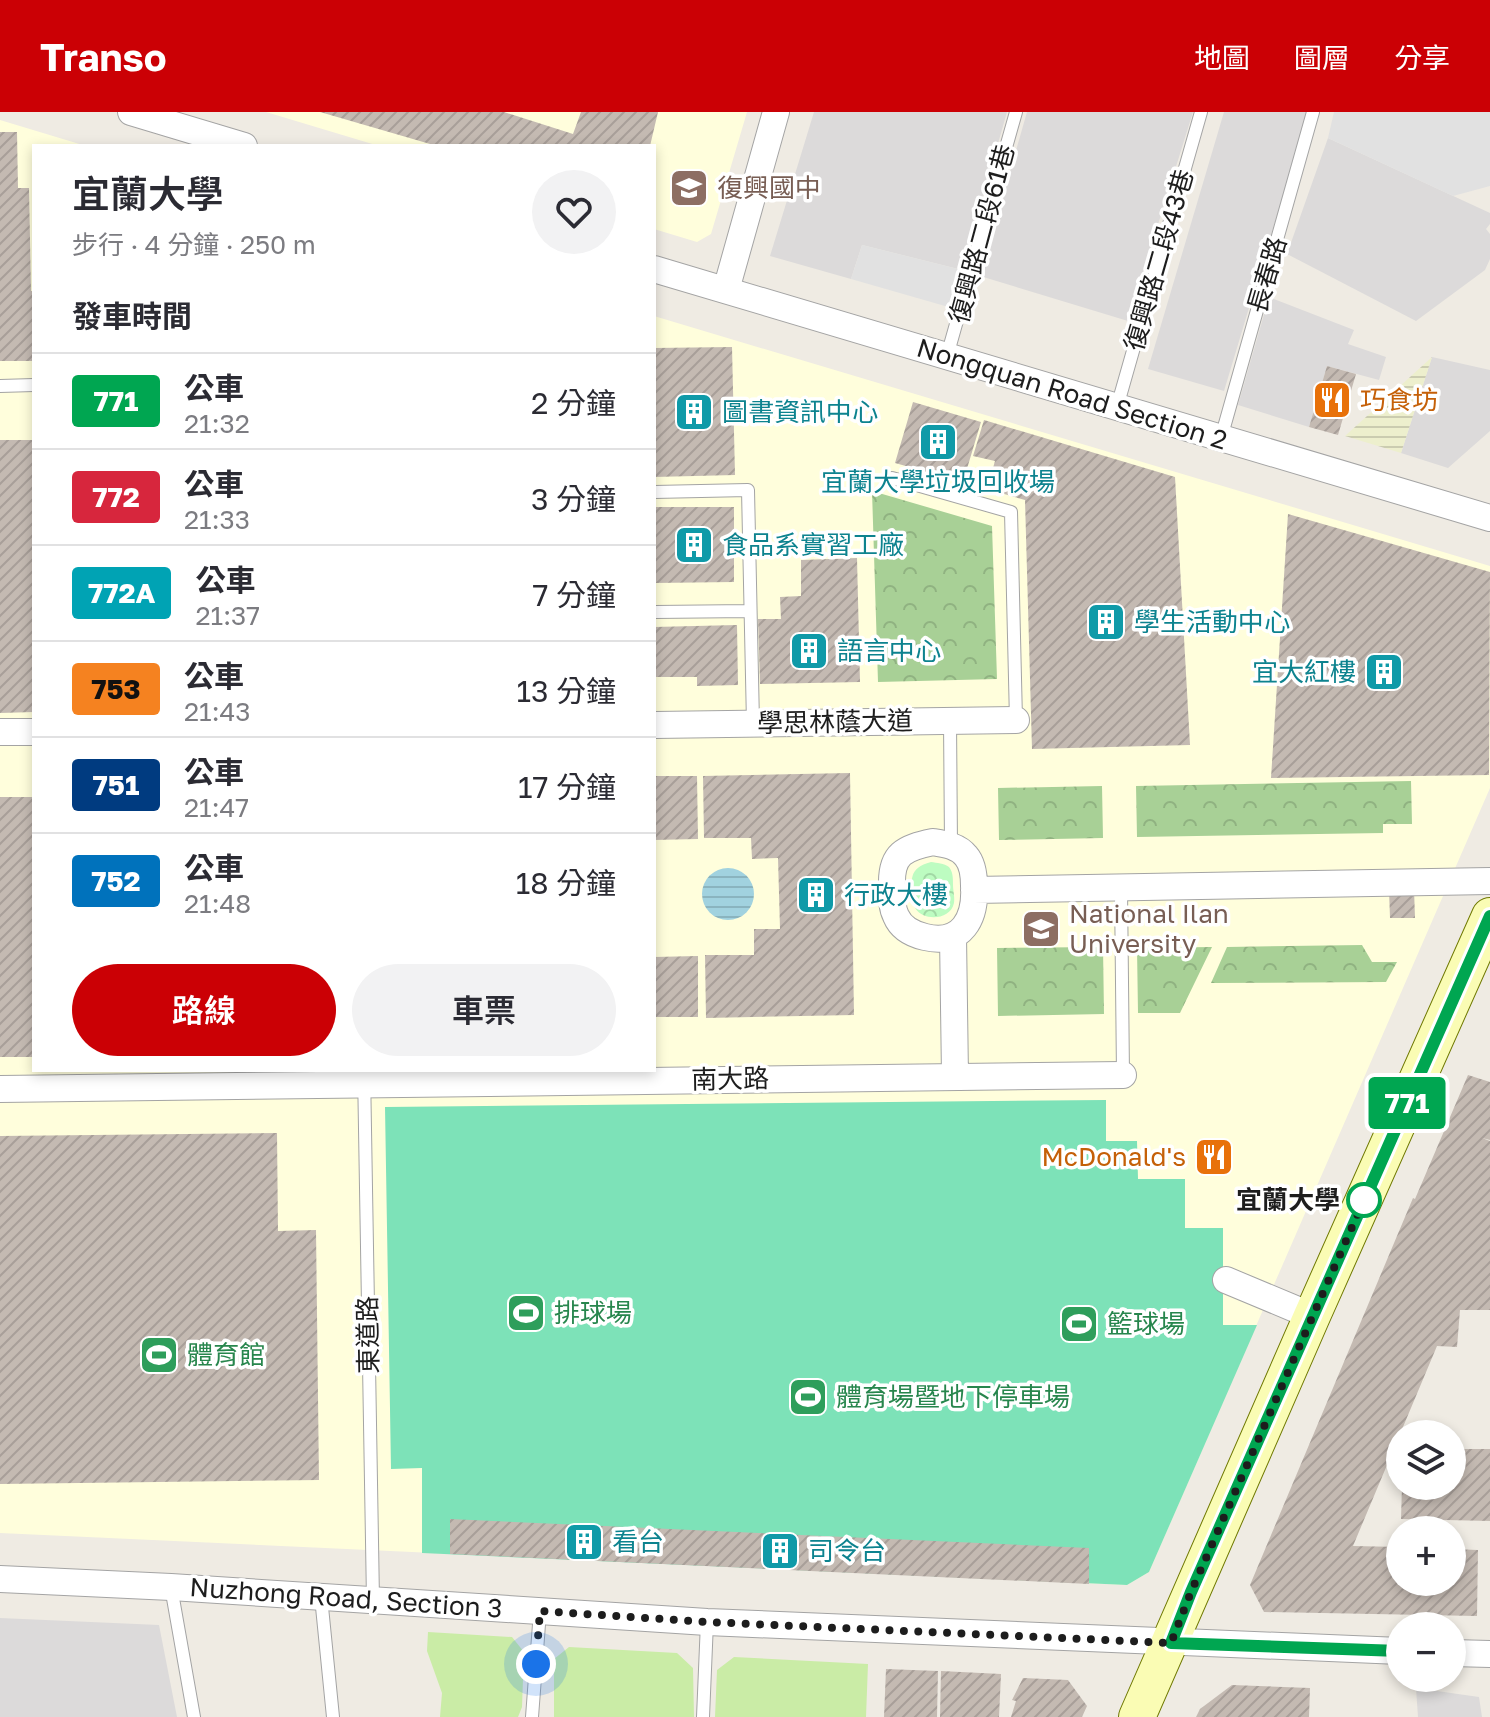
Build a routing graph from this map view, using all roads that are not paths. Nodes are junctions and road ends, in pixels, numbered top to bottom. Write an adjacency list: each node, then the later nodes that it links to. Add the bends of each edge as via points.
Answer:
1 (131, 112): 6 (street)
2 (776, 112): 8 (street)
3 (1016, 112): 9 (lane, 復興路二段61巷)
4 (1201, 112): 12 (lane, 復興路二段43巷)
5 (1313, 112): 13 (lane, 長春路)
6 (237, 144)
7 (656, 270): 8 (street, Nongquan Road Section 2)
8 (726, 290): 9 (street, Nongquan Road Section 2)
9 (947, 356): 12 (street, Nongquan Road Section 2)
10 (32, 385): 11 (lane)
11 (0, 386)
12 (1117, 407): 13 (street, Nongquan Road Section 2)
13 (1221, 438): 16 (street, Nongquan Road Section 2)
14 (892, 478): 19 (lane, via 1011,512)
15 (656, 492): 17 (lane, via 748,490)
16 (1490, 518)
17 (750, 611): 18 (lane); 21 (lane)
18 (656, 612)
19 (1016, 720): 20 (street, 學思林蔭大道)
20 (950, 721): 21 (street, 學思林蔭大道); 25 (lane)
21 (753, 723): 22 (street, 學思林蔭大道)
22 (656, 725)
23 (0, 732): 24 (street)
24 (32, 732)
25 (951, 845): 28 (street, via 974,871); 30 (street, via 913,846 899,857 892,868 892,907 899,923 914,934)
26 (1490, 881): 27 (street)
27 (1121, 888): 28 (street); 31 (lane)
28 (974, 890): 30 (street, via 969,922)
29 (1490, 916): 37 (street)
30 (953, 936): 32 (street)
31 (1123, 1075): 32 (street, 南大路)
32 (955, 1076): 33 (street, 南大路)
33 (364, 1077): 34 (street, 南大路); 41 (lane, 東道路)
34 (190, 1078): 35 (street, 南大路)
35 (0, 1089)
36 (1226, 1280): 37 (street)
37 (1312, 1316): 44 (street)
38 (0, 1579): 39 (street, Nuzhong Road, Section 3)
39 (171, 1587): 40 (street, Nuzhong Road, Section 3); 48 (lane)
40 (321, 1596): 41 (street, Nuzhong Road, Section 3); 49 (lane)
41 (373, 1600): 42 (street, Nuzhong Road, Section 3)
42 (540, 1611): 43 (street, Nuzhong Road, Section 3); 50 (lane)
43 (707, 1622): 44 (street, Nuzhong Road, Section 3); 51 (lane)
44 (1171, 1643): 45 (street, Nuzhong Road, Section 3); 52 (street)
45 (1386, 1651)
46 (1466, 1653): 47 (street)
47 (1490, 1654)
48 (194, 1717)
49 (333, 1717)
50 (532, 1717)
51 (703, 1717)
52 (1137, 1717)

